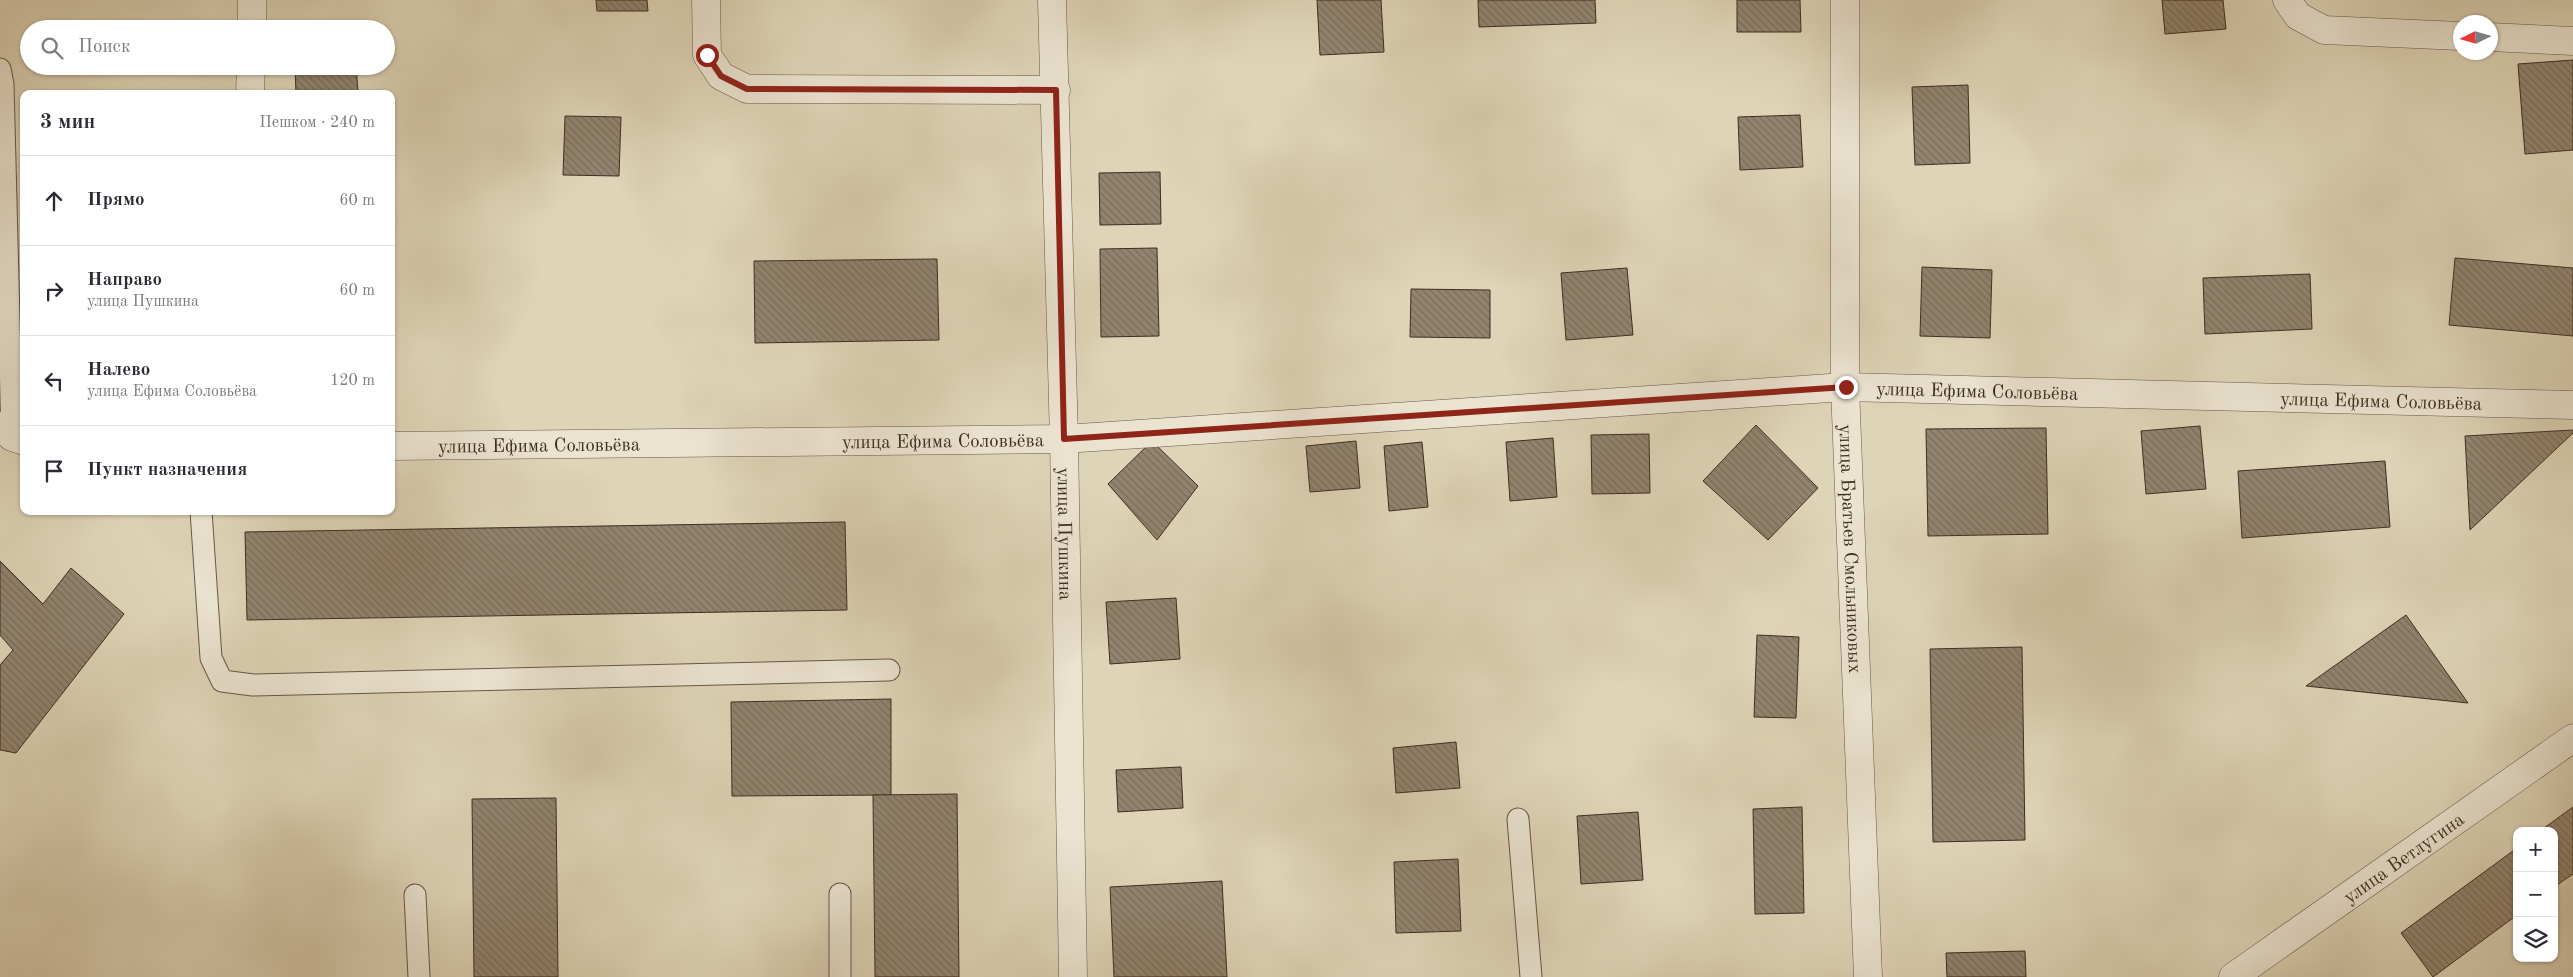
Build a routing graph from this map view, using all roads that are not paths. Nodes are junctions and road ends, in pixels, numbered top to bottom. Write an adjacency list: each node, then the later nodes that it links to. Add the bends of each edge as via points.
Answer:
1 (252, 0): 6 (street)
2 (706, 0): 13 (street, via 707,55 721,76 747,89)
3 (1052, 0): 13 (street, улица Пушкина)
4 (1846, 0): 14 (street, улица Братьев Смольниковых)
5 (2287, 0): 7 (street, via 2298,16 2324,30)
6 (252, 20)
7 (2453, 36)
8 (2498, 37): 9 (street)
9 (2573, 40)
10 (0, 69): 16 (lane, via 3,84)
11 (251, 75): 12 (street)
12 (250, 90)
13 (1056, 90): 17 (street, улица Пушкина)
14 (1846, 387): 15 (street, улица Ефима Соловьёва); 17 (street, улица Ефима Соловьёва); 29 (street, улица Братьев Смольниковых)
15 (2573, 405)
16 (12, 435)
17 (1064, 439): 18 (street, улица Ефима Соловьёва); 27 (street, улица Пушкина)
18 (395, 446)
19 (201, 515): 20 (lane, via 211,658 222,681 253,685)
20 (889, 670)
21 (2573, 738): 30 (street, улица Ветлугина)
22 (1518, 819): 28 (lane)
23 (840, 894): 26 (lane)
24 (415, 895): 25 (lane)
25 (419, 977)
26 (840, 977)
27 (1073, 977)
28 (1531, 977)
29 (1868, 977)
30 (2233, 977)

